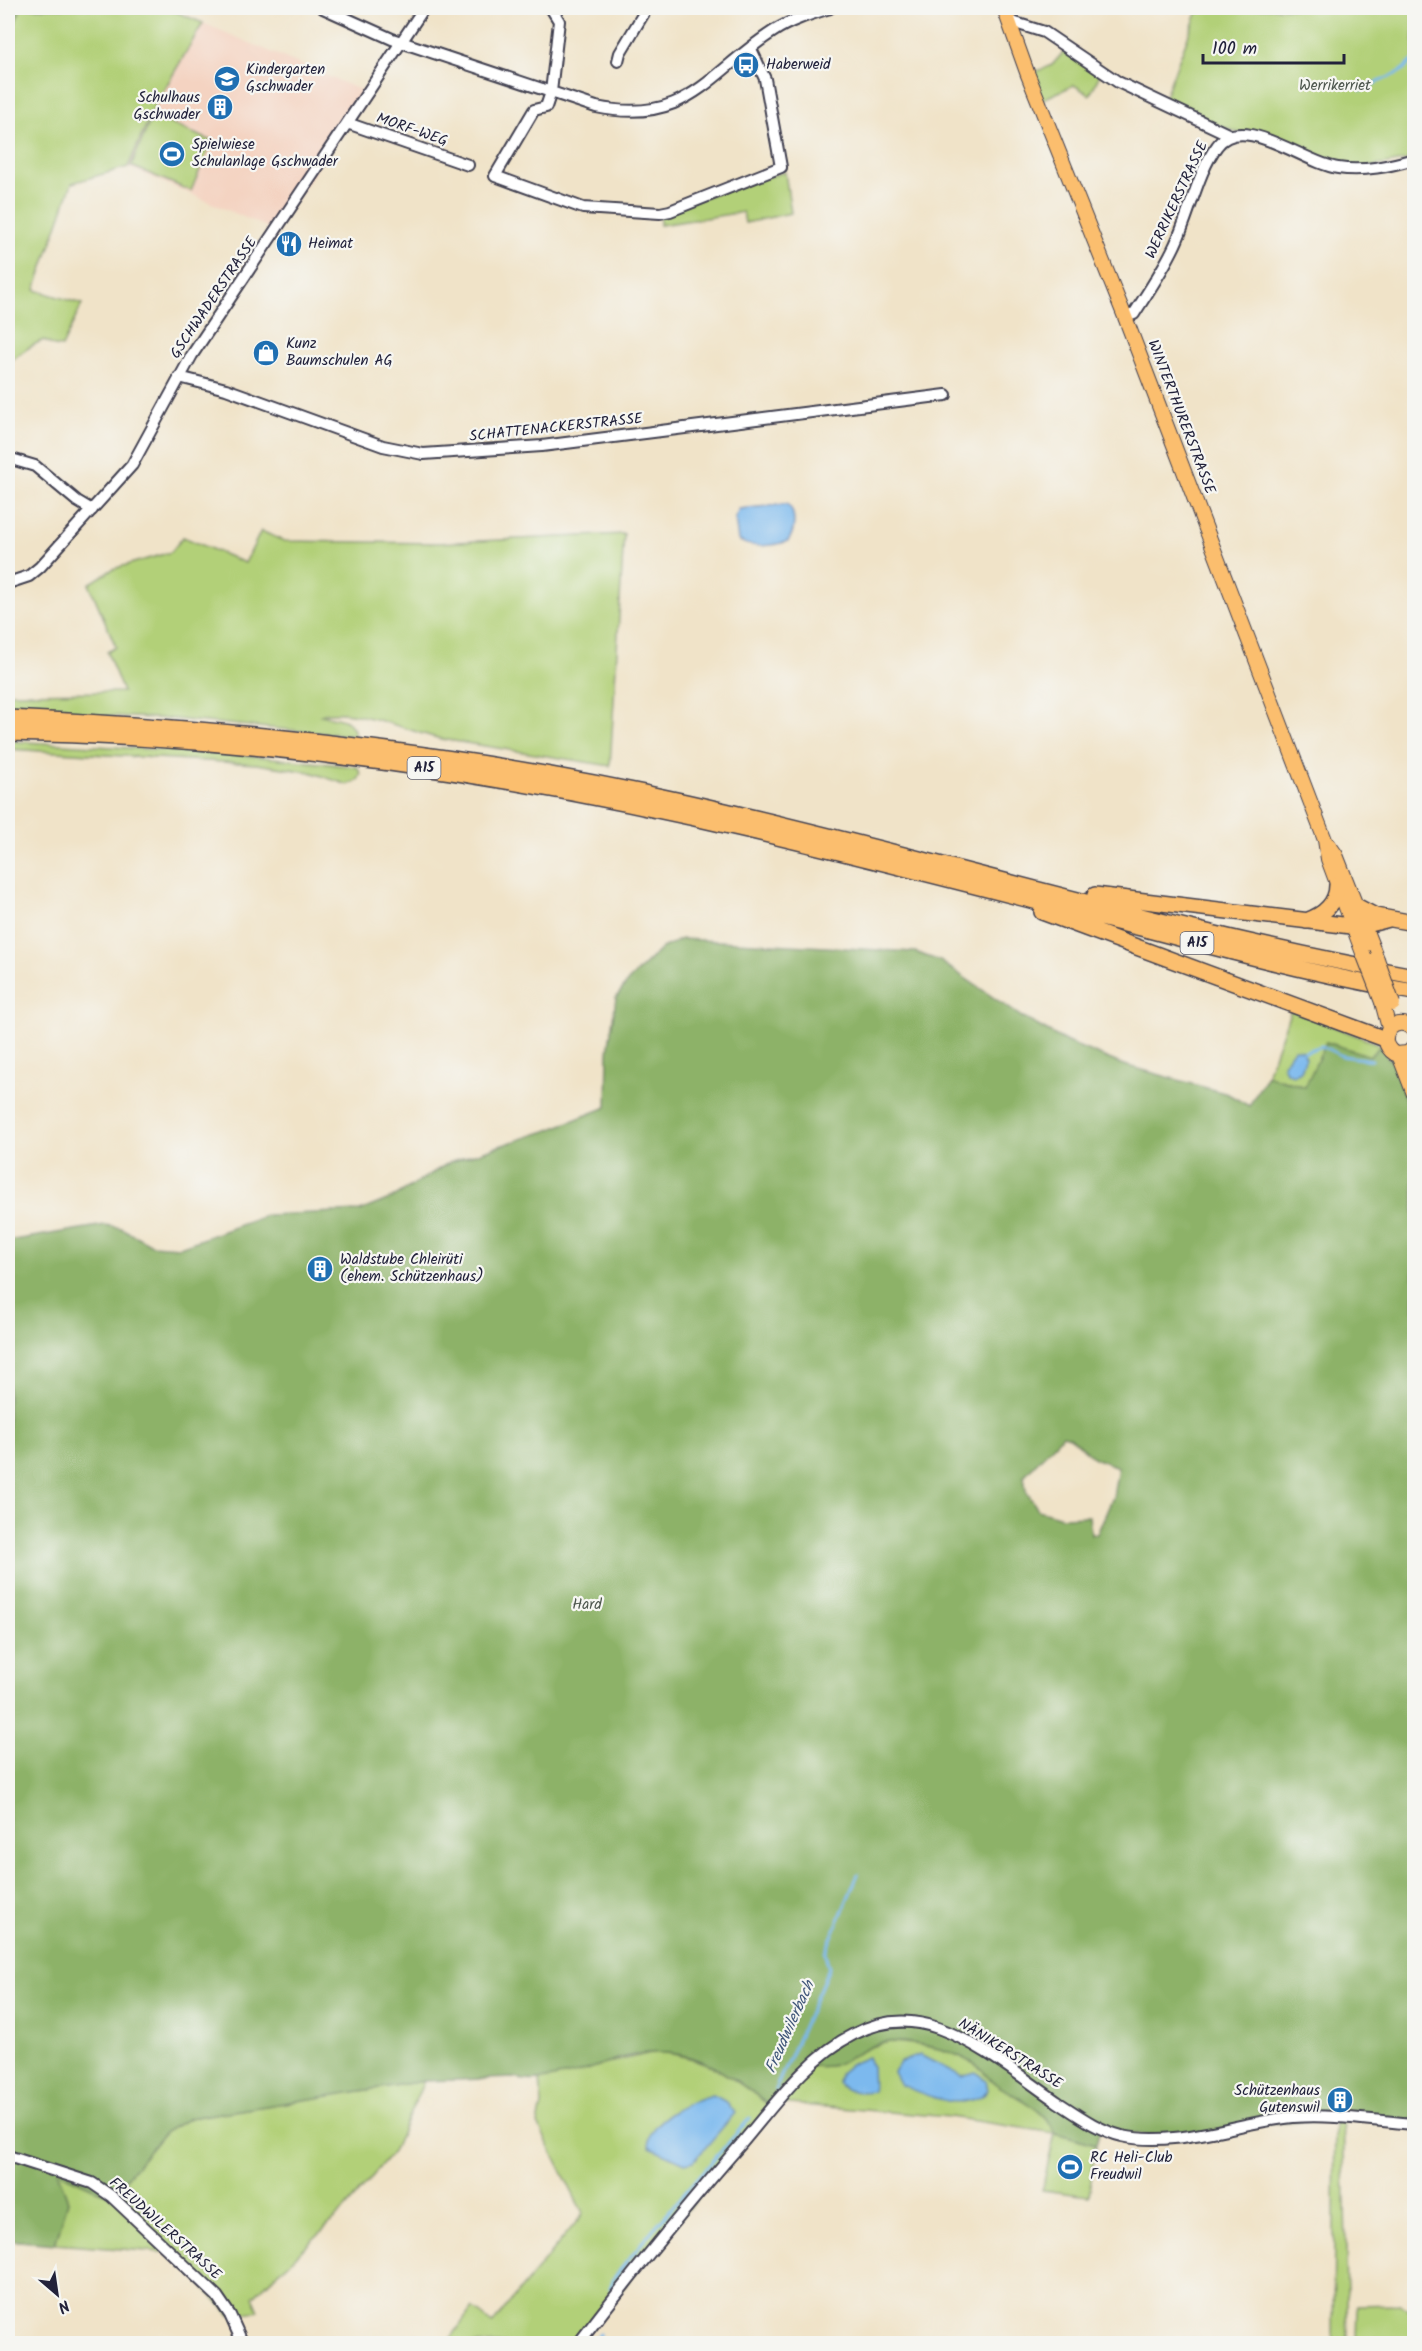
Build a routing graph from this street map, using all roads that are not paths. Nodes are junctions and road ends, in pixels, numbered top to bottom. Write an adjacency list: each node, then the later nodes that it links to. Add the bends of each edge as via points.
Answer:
1 (322, 8): 8 (street)
2 (424, 8): 8 (street, GSCHWADERSTRASSE)
3 (551, 8): 11 (street, via 560,21)
4 (647, 8): 10 (street)
5 (830, 8): 9 (street, via 784,25)
6 (1004, 8): 7 (main road, WINTERTHURERSTRASSE)
7 (1009, 21): 13 (street, via 1044,32 1118,82); 16 (main road, WINTERTHURERSTRASSE)
8 (401, 41): 11 (street); 12 (street, GSCHWADERSTRASSE)
9 (752, 49): 11 (street, via 694,94 659,108 603,109); 11 (street, via 765,80 781,167 670,211 596,211 495,176 534,110 546,107)
10 (618, 61)
11 (551, 92)
12 (347, 123): 15 (street, MORF-WEG); 17 (street, GSCHWADERSTRASSE)
13 (1230, 135): 14 (street, WERRIKERSTRASSE, via 1260,136 1314,162 1340,169 1369,169); 16 (street, WERRIKERSTRASSE, via 1214,151 1174,247 1134,314)
14 (1414, 159)
15 (468, 165)
16 (1125, 317): 24 (main road, WINTERTHURERSTRASSE)
17 (179, 377): 18 (street, SCHATTENACKERSTRASSE, via 226,389 383,446 423,454 552,445); 20 (street, GSCHWADERSTRASSE, via 139,456)
18 (946, 395)
19 (8, 458): 20 (street, via 35,466)
20 (92, 510): 21 (street, GSCHWADERSTRASSE, via 34,573)
21 (8, 583)
22 (8, 718): 26 (highway, A15, via 134,723 270,735 476,762 694,804)
23 (8, 733): 27 (highway, A15, via 262,748 480,776 688,816)
24 (1325, 840): 25 (main road, WINTERTHURERSTRASSE); 28 (main road, WINTERTHURERSTRASSE, via 1336,855)
25 (1337, 885): 30 (highway, via 1335,898 1328,907); 32 (main road, WINTERTHURERSTRASSE)
26 (1026, 886): 30 (highway); 33 (highway, A15, via 1264,945)
27 (980, 887): 34 (highway, A15, via 1256,958); 36 (highway)
28 (1358, 907): 29 (highway, via 1367,914); 32 (main road, WINTERTHURERSTRASSE)
29 (1389, 919): 31 (highway); 32 (highway)
30 (1306, 921): 32 (highway)
31 (1414, 923)
32 (1358, 926): 35 (main road, WINTERTHURERSTRASSE, bridge, via 1363,953); 35 (main road, WINTERTHURERSTRASSE, bridge, via 1377,959)
33 (1414, 976)
34 (1414, 992)
35 (1387, 1003): 36 (main road, WINTERTHURERSTRASSE)
36 (1392, 1030): 37 (main road, via 1410,1025); 38 (main road, WINTERTHURERSTRASSE, via 1388,1048)
37 (1414, 1031)
38 (1410, 1054): 39 (main road, WINTERTHURERSTRASSE)
39 (1414, 1095)
40 (1414, 2124): 43 (street, NÄNIKERSTRASSE, via 1309,2116 1164,2138 1131,2137 1088,2122 946,2032 912,2022 876,2025 832,2048 791,2085 662,2236)
41 (8, 2156): 42 (street, FREUDWILERSTRASSE, via 74,2176 111,2196 217,2296)
42 (243, 2343)
43 (578, 2343)

